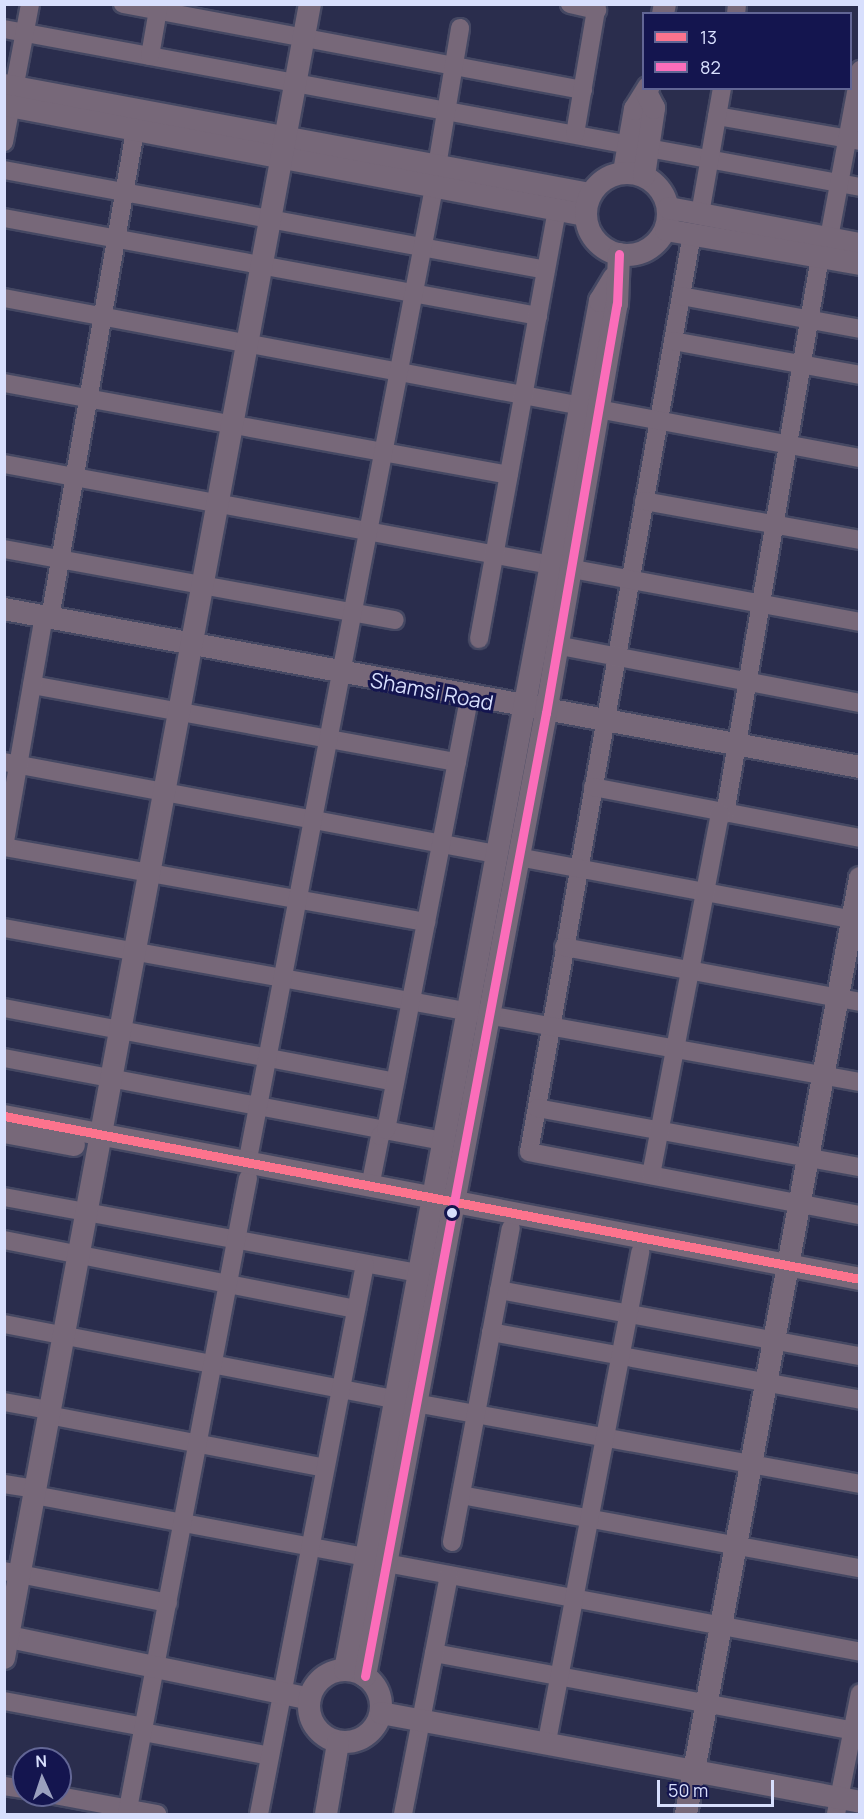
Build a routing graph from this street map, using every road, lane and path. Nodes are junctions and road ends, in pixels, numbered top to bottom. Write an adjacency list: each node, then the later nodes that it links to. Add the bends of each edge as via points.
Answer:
1 (30, 4): 9 (street)
2 (123, 4): 6 (street)
3 (310, 4): 10 (street)
4 (570, 4): 5 (street)
5 (597, 7): 15 (street)
6 (159, 8): 10 (street); 11 (street)
7 (4, 28): 9 (street)
8 (460, 28): 12 (street)
9 (25, 32): 11 (street); 18 (street)
10 (303, 38): 12 (street); 14 (street)
11 (150, 56): 14 (street)
12 (453, 66): 15 (street); 19 (street)
13 (860, 70): 23 (street)
14 (295, 83): 19 (street); 26 (street)
15 (582, 90): 22 (street)
16 (722, 90): 20 (street)
17 (647, 91): 25 (street, via 635,109)
18 (9, 96): 21 (street); 24 (street); 26 (street)
19 (446, 110): 22 (street); 30 (street)
20 (717, 116): 23 (street); 27 (street)
21 (135, 130): 26 (street); 33 (street)
22 (575, 134): 25 (street)
23 (853, 140): 31 (street)
24 (4, 142)
25 (639, 146): 27 (street); 29 (street)
26 (283, 148): 30 (street); 37 (street)
27 (710, 159): 31 (street); 39 (street)
28 (4, 170): 33 (street)
29 (634, 174): 34 (street, via 604,179); 38 (street, via 664,193)
30 (435, 176): 34 (street); 35 (street); 42 (street)
31 (839, 183): 32 (street); 43 (street)
32 (860, 187)
33 (124, 192): 37 (street); 40 (street)
34 (588, 204): 35 (street); 44 (street, via 595,240)
35 (557, 209): 47 (street)
36 (4, 218): 40 (street)
37 (271, 219): 42 (street); 46 (street)
38 (667, 219): 39 (street); 44 (street, via 651,247)
39 (696, 224): 43 (street); 49 (street)
40 (116, 238): 46 (street); 51 (street)
41 (860, 244): 43 (street)
42 (422, 247): 47 (street); 48 (street)
43 (825, 248): 45 (street); 53 (street)
44 (619, 254): 63 (street, via 614,278 617,304)
45 (860, 264)
46 (262, 265): 48 (street); 56 (street)
47 (546, 270): 52 (street)
48 (413, 293): 52 (street); 58 (street)
49 (681, 296): 53 (street); 55 (street)
50 (4, 298): 51 (street)
51 (103, 316): 56 (street); 62 (street)
52 (538, 316): 61 (street)
53 (809, 320): 54 (street); 57 (street)
54 (860, 329)
55 (673, 341): 57 (street); 64 (street)
56 (248, 344): 58 (street); 65 (street)
57 (801, 365): 59 (street); 66 (street)
58 (398, 371): 61 (street); 67 (street)
59 (860, 375)
60 (4, 383): 62 (street)
61 (524, 394): 63 (street); 70 (street)
62 (88, 398): 65 (street); 71 (street)
63 (590, 406): 64 (street); 80 (street)
64 (658, 420): 66 (street); 72 (street)
65 (233, 425): 67 (street); 73 (street)
66 (788, 444): 68 (street); 74 (street)
67 (383, 452): 70 (street); 75 (street)
68 (860, 458)
69 (4, 464): 71 (street)
70 (509, 475): 78 (street)
71 (74, 477): 73 (street); 79 (street)
72 (644, 501): 74 (street); 81 (street)
73 (218, 504): 75 (street); 82 (street)
74 (774, 525): 76 (street); 83 (street)
75 (367, 532): 78 (street); 85 (street)
76 (860, 540)
77 (4, 549): 79 (street)
78 (494, 556): 80 (street); 89 (street)
79 (60, 559): 82 (street); 86 (street)
80 (559, 568): 81 (street); 91 (street); 98 (street)
81 (629, 581): 83 (street); 92 (street)
82 (204, 585): 85 (street); 90 (street)
83 (763, 604): 88 (street); 94 (street)
84 (4, 609): 86 (street, Shamsi Road)
85 (352, 612): 87 (street); 93 (street)
86 (47, 617): 90 (street, Shamsi Road); 95 (street)
87 (396, 620)
88 (860, 622)
89 (479, 639)
90 (193, 644): 93 (street, Shamsi Road); 99 (street)
91 (556, 645): 92 (street); 100 (street)
92 (616, 657): 94 (street); 101 (street)
93 (340, 673): 96 (street, Shamsi Road); 102 (street)
94 (749, 682): 97 (street); 103 (street)
95 (32, 685): 99 (street); 105 (street)
96 (469, 698): 98 (street, Shamsi Road); 104 (street)
97 (860, 703)
98 (523, 709): 100 (street, Shamsi Road); 114 (street)
99 (180, 712): 102 (street); 108 (street)
100 (546, 713): 101 (street, Shamsi Road); 114 (street)
101 (604, 722): 103 (street, Shamsi Road); 107 (street)
102 (328, 739): 104 (street); 110 (street)
103 (738, 746): 106 (street, Shamsi Road); 109 (street)
104 (457, 762): 112 (street)
105 (12, 764): 108 (street); 113 (street)
106 (860, 767)
107 (593, 787): 109 (street); 115 (street)
108 (164, 792): 110 (street); 116 (street)
109 (722, 813): 111 (street); 118 (street)
110 (313, 819): 112 (street); 119 (street)
111 (860, 838)
112 (441, 843): 114 (street); 121 (street)
113 (4, 847): 116 (street)
114 (507, 856): 115 (street); 131 (street)
115 (578, 869): 118 (street); 123 (street)
116 (149, 873): 119 (street); 124 (street)
117 (860, 878): 120 (street)
118 (705, 892): 120 (street); 125 (street)
119 (297, 899): 121 (street); 126 (street)
120 (856, 920): 127 (street)
121 (426, 922): 128 (street)
122 (4, 928): 124 (street)
123 (564, 947): 125 (street); 132 (street)
124 (134, 951): 126 (street); 133 (street)
125 (690, 971): 127 (street); 134 (street)
126 (283, 977): 128 (street); 136 (street)
127 (836, 998): 129 (street); 137 (street)
128 (411, 1000): 131 (street); 139 (street)
129 (860, 1002)
130 (4, 1008): 133 (street)
131 (477, 1012): 132 (street); 147 (street); 156 (street)
132 (550, 1025): 134 (street); 142 (street)
133 (118, 1030): 136 (street); 138 (street)
134 (675, 1048): 137 (street); 145 (street)
135 (4, 1058): 138 (street)
136 (267, 1058): 139 (street); 141 (street)
137 (821, 1075): 140 (street); 149 (street)
138 (109, 1077): 141 (street); 148 (street)
139 (395, 1082): 144 (street)
140 (860, 1082)
141 (258, 1105): 144 (street); 151 (street)
142 (537, 1108): 145 (street); 152 (street, via 529,1152)
143 (4, 1116): 148 (street)
144 (386, 1130): 147 (street); 153 (street, via 380,1136)
145 (660, 1130): 149 (street); 152 (street)
146 (4, 1132): 148 (street)
147 (442, 1141): 156 (street)
148 (97, 1142): 151 (street); 157 (street)
149 (806, 1157): 150 (street); 155 (street)
150 (860, 1167)
151 (248, 1171): 153 (street); 156 (street); 161 (street)
152 (651, 1175): 155 (street)
153 (370, 1187): 156 (street)
154 (4, 1197): 157 (street)
155 (797, 1203): 158 (street); 165 (street)
156 (440, 1208): 159 (street); 165 (street); 166 (street); 183 (street)
157 (84, 1213): 161 (street); 163 (street)
158 (860, 1215)
159 (511, 1228): 162 (street); 169 (street)
160 (4, 1240): 163 (street)
161 (236, 1241): 164 (street); 168 (street)
162 (640, 1252): 165 (street); 172 (street)
163 (77, 1253): 168 (street); 175 (street)
164 (365, 1264): 166 (street); 171 (street)
165 (784, 1272): 167 (street); 170 (street); 176 (street)
166 (418, 1273): 183 (street)
167 (860, 1279)
168 (228, 1284): 171 (street); 179 (street)
169 (499, 1290): 172 (street); 174 (street)
170 (860, 1293)
171 (356, 1309): 181 (street)
172 (629, 1313): 176 (street); 177 (street)
173 (4, 1324): 175 (street)
174 (491, 1332): 177 (street); 186 (street)
175 (63, 1335): 179 (street); 185 (street)
176 (773, 1340): 178 (street); 180 (street)
177 (620, 1356): 180 (street); 187 (street)
178 (860, 1356)
179 (213, 1364): 181 (street); 188 (street)
180 (766, 1383): 182 (street); 189 (street)
181 (340, 1389): 183 (street); 190 (street)
182 (860, 1400)
183 (404, 1401): 186 (street); 200 (street)
184 (4, 1402): 185 (street)
185 (49, 1412): 188 (street); 193 (street)
186 (476, 1414): 187 (street); 194 (street)
187 (605, 1437): 189 (street); 195 (street)
188 (198, 1444): 190 (street); 196 (street)
189 (753, 1464): 192 (street); 198 (street)
190 (325, 1468): 199 (street)
191 (4, 1484): 193 (street)
192 (860, 1484)
193 (34, 1492): 196 (street); 202 (street)
194 (461, 1495): 195 (street); 197 (street)
195 (590, 1519): 198 (street); 204 (street)
196 (183, 1523): 199 (street); 205 (street)
197 (452, 1542)
198 (736, 1545): 201 (street); 206 (street)
199 (309, 1547): 200 (street); 213 (street)
200 (375, 1560): 203 (street); 211 (street)
201 (860, 1568)
202 (12, 1573): 205 (street); 207 (street)
203 (449, 1575): 204 (street); 209 (street)
204 (574, 1598): 206 (street); 212 (street)
205 (168, 1603): 210 (street)
206 (722, 1626): 208 (street); 216 (street)
207 (6, 1644): 210 (street)
208 (860, 1652)
209 (434, 1653): 212 (street); 219 (street)
210 (156, 1667): 213 (street); 220 (street)
211 (355, 1673): 215 (street, via 323,1678); 218 (street, via 380,1693)
212 (560, 1676): 216 (street); 222 (street)
213 (281, 1693): 215 (street); 224 (street)
214 (860, 1693): 221 (street)
215 (310, 1699): 223 (street, via 312,1722)
216 (710, 1700): 221 (street); 225 (street)
217 (4, 1701): 220 (street)
218 (381, 1713): 219 (street); 223 (street, via 368,1735)
219 (422, 1720): 222 (street); 232 (street)
220 (144, 1729): 224 (street); 228 (street)
221 (856, 1731): 227 (street)
222 (547, 1741): 225 (street)
223 (338, 1743): 231 (street)
224 (270, 1756): 230 (street)
225 (696, 1769): 227 (street); 233 (street)
226 (72, 1799): 228 (street)
227 (845, 1805)
228 (128, 1812): 229 (street)
229 (157, 1815)
230 (259, 1815)
231 (326, 1815)
232 (403, 1815)
233 (686, 1815)

